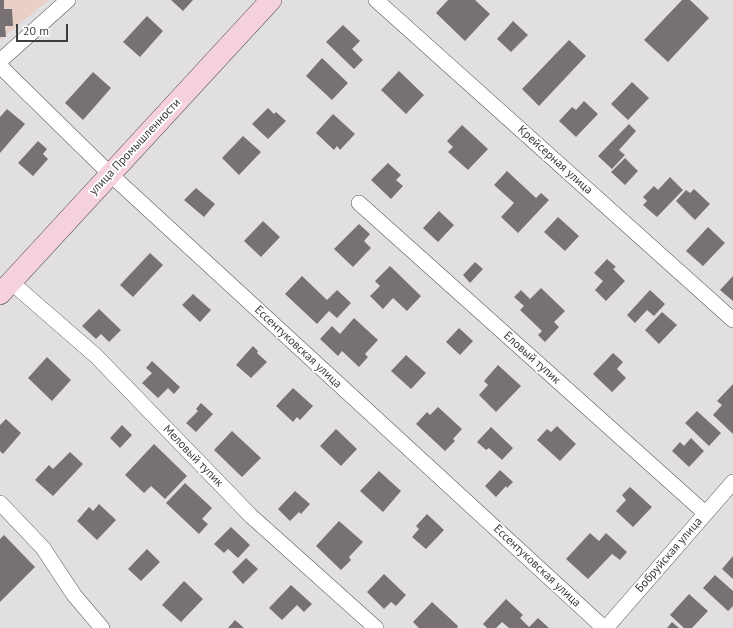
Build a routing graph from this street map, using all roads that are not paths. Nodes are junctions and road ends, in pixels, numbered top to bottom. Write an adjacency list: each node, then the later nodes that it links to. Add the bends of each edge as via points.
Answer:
1 (68, 0): 4 (street)
2 (271, 0): 5 (main road, улица Промышленности)
3 (376, 0): 8 (street, Крейсерная улица)
4 (0, 61): 5 (street, Ессентуковская улица, via 1,67)
5 (110, 174): 7 (main road, улица Промышленности); 14 (street, Ессентуковская улица)
6 (359, 203): 11 (street, Еловый тупик)
7 (5, 288): 13 (street, Меловый тупик, via 96,356 251,516)
8 (733, 320)
9 (733, 482): 11 (street, Бобруйская улица)
10 (0, 503): 12 (street, via 43,548 74,595)
11 (705, 513): 14 (street, Бобруйская улица)
12 (102, 628)
13 (376, 628)
14 (605, 628)

